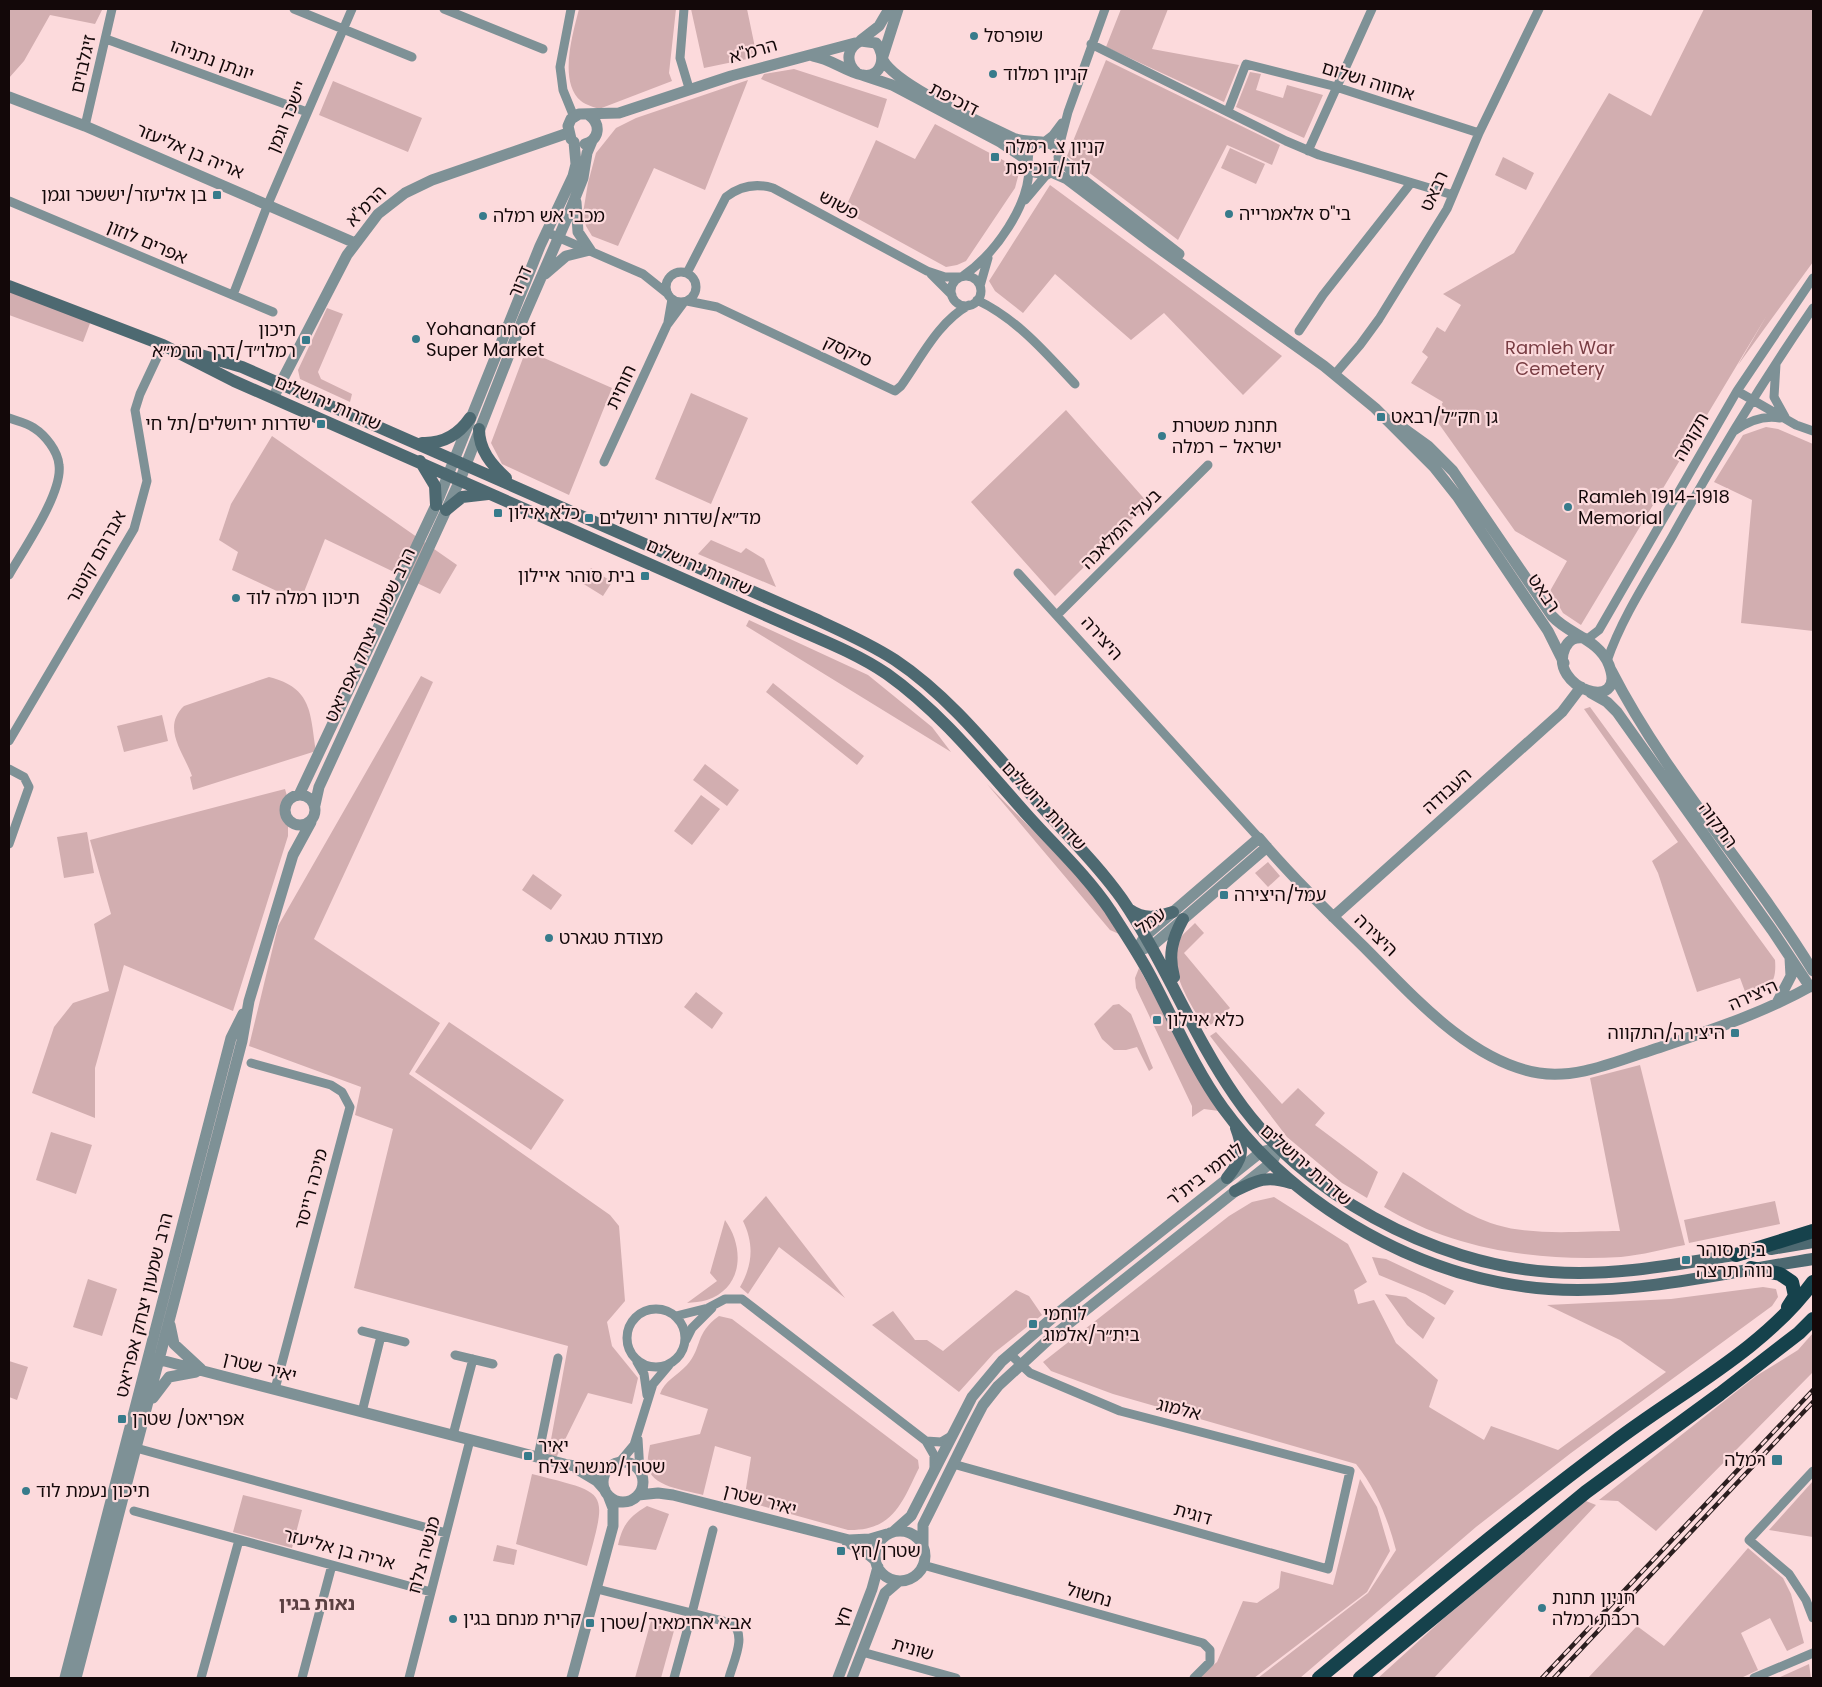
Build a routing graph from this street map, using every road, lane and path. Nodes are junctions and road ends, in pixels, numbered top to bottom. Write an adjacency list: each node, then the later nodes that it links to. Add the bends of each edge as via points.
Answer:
1 (112, 9): 13 (street, זיגלבוים)
2 (294, 9): 12 (street)
3 (352, 9): 12 (street, יישכר וגמן)
4 (444, 9): 16 (street)
5 (571, 9): 29 (street, via 560,67 563,90)
6 (684, 9): 21 (street, via 680,58)
7 (889, 9): 14 (street, הרמ"א, via 879,26)
8 (898, 9): 19 (street)
9 (1105, 9): 15 (street)
10 (1372, 9): 22 (street)
11 (1539, 9): 31 (street, רבאט)
12 (343, 29): 18 (street); 25 (street, יישכר וגמן)
13 (106, 38): 25 (street, יונתן נתניהו); 30 (street, זיגלבוים)
14 (858, 42): 17 (street, הרמ"א); 19 (street, via 876,43); 20 (street, via 848,58 849,64)
15 (1091, 44): 24 (street); 26 (street)
16 (543, 49)
17 (812, 56): 20 (street, הרמ"א); 21 (street, הרמ"א, via 794,58)
18 (412, 57)
19 (883, 58): 20 (street, via 878,70); 34 (street, דוכיפת, via 889,70 910,85 1022,142)
20 (859, 73): 37 (street, דוכיפת, via 892,85 1000,142)
21 (689, 88): 27 (street, הרמ"א)
22 (1337, 88): 24 (street, אחווה ושלום, via 1246,64); 31 (street, אחווה ושלום); 35 (street)
23 (9, 97): 30 (street, אריה בן אליעזר)
24 (1228, 111): 35 (street)
25 (307, 112): 43 (street, יישכר וגמן)
26 (1068, 112): 34 (street, via 1061,126); 36 (street)
27 (619, 113): 28 (street, הרמ"א); 33 (street, הרמ"א)
28 (589, 115): 29 (street); 33 (street, via 598,128)
29 (574, 116): 32 (street, via 568,126)
30 (86, 126): 43 (street, אריה בן אליעזר)
31 (1479, 133): 41 (street, רבאט)
32 (571, 137): 33 (street, via 583,144); 45 (street, דרור, via 576,164 573,176); 47 (street, הרמ"א, via 432,180 405,193 378,214)
33 (593, 139): 40 (street, דרור)
34 (1041, 142): 36 (street, via 1052,145); 37 (street, via 1028,151)
35 (1308, 151): 39 (street)
36 (1059, 154): 38 (street, via 1058,166); 60 (street, רבאט, via 1073,172)
37 (1028, 163): 38 (street, via 1034,172); 44 (street, via 1028,184)
38 (1049, 173): 44 (street); 60 (street, רבאט, via 1067,179 1152,244)
39 (1411, 183): 41 (street); 72 (street)
40 (576, 195): 46 (street, דרור); 48 (street, via 578,232)
41 (1453, 195): 75 (street, רבאט, via 1431,237 1379,319)
42 (9, 201): 61 (street, אפרים לוזון)
43 (268, 204): 47 (street, אריה בן אליעזר); 61 (street, יישכר וגמן)
44 (1018, 208): 49 (street)
45 (546, 232): 46 (street); 83 (street, דרור)
46 (559, 237): 48 (street); 56 (street, דרור)
47 (355, 243): 76 (street, הרמ"א)
48 (590, 250): 52 (street); 56 (street, via 566,256)
49 (989, 254): 54 (street); 59 (street)
50 (927, 271): 51 (street, פשוש, via 773,188 755,185 732,192 720,207); 54 (street, פשוש, via 945,277); 62 (street, פשוש)
51 (687, 273): 53 (street); 57 (street)
52 (643, 274): 53 (street, via 660,277); 63 (street)
53 (673, 274): 63 (street, via 667,281)
54 (962, 276): 59 (street, via 975,279); 62 (street, via 953,283)
55 (1813, 278): 78 (street, תקומה)
56 (541, 279): 85 (street, דרור)
57 (696, 284): 65 (street, via 694,294); 67 (street, סיקסק)
58 (9, 286): 73 (main road, שדרות ירושלים)
59 (980, 286): 64 (street)
60 (1222, 291): 75 (street, רבאט)
61 (233, 295): 69 (street, אפרים לוזון)
62 (952, 296): 66 (street, via 959,304); 71 (street, סיקסק)
63 (670, 297): 65 (street); 70 (street, חוחית)
64 (977, 300): 66 (street); 77 (street, via 995,308 1028,334)
65 (685, 301): 67 (street, סיקסק); 70 (street, חוחית)
66 (968, 305): 71 (street, סיקסק)
67 (717, 307): 71 (street, סיקסק, via 895,391)
68 (1813, 308): 74 (street, תקומה)
69 (273, 312)
70 (667, 325): 91 (street, חוחית)
71 (941, 328)
72 (1299, 330)
73 (163, 345): 76 (main road, שדרות ירושלים, via 226,361); 79 (main road, שדרות ירושלים); 104 (street, אברהם קוטנר, via 135,410 147,481 134,529)
74 (1777, 362): 80 (street, תקומה); 84 (street, via 1774,397)
75 (1335, 374): 81 (street, רבאט)
76 (280, 384): 79 (street, הרמ"א); 88 (main road, שדרות ירושלים)
77 (1075, 384)
78 (1737, 391): 80 (street); 100 (street, תקומה, via 1599,630)
79 (273, 398): 89 (main road, שדרות ירושלים)
80 (1751, 400): 84 (street); 87 (street, תקומה)
81 (1375, 408): 100 (street, רבאט, via 1443,458 1552,616 1569,631); 101 (street, רבאט, via 1434,467 1452,490 1548,631)
82 (9, 418): 98 (street, via 33,427 50,442 60,464 58,482 48,507)
83 (470, 418): 88 (main road, via 446,439); 90 (street, דרור)
84 (1787, 420): 86 (street); 87 (street, via 1770,417 1753,420)
85 (479, 429): 90 (street, דרור); 94 (main road, via 485,455)
86 (1813, 431)
87 (1732, 433): 102 (street, תקומה, via 1621,626)
88 (420, 443): 90 (main road, שדרות ירושלים)
89 (420, 461): 93 (main road, שדרות ירושלים); 96 (main road, via 435,486)
90 (461, 461): 93 (street, הרב שמעון יצחק אפריאט); 94 (main road, שדרות ירושלים)
91 (604, 462)
92 (1208, 465): 99 (street, בעלי המלאכה)
93 (454, 477): 95 (main road, שדרות ירושלים); 96 (street, הרב שמעון יצחק אפריאט)
94 (513, 484): 114 (main road, שדרות ירושלים, via 821,622 897,661 962,718 1093,861)
95 (492, 494): 96 (main road, via 462,496); 118 (main road, שדרות ירושלים, via 806,633 888,675 950,729 1070,860 1096,891)
96 (441, 507): 106 (street, הרב שמעון יצחק אפריאט); 107 (street, הרב שמעון יצחק אפריאט, via 319,787)
97 (1018, 572): 99 (street, היצירה)
98 (9, 575)
99 (1057, 615): 110 (street, היצירה)
100 (1585, 639): 101 (street, via 1574,638 1567,644); 102 (street, via 1598,648)
101 (1564, 663): 103 (street, via 1568,674)
102 (1608, 664): 103 (street, via 1611,679 1606,690 1598,693); 120 (street, התקוה, via 1642,728)
103 (1585, 690): 116 (street, העבודה); 119 (street, התקוה, via 1607,702 1617,712)
104 (9, 741)
105 (9, 769): 111 (street, via 24,777 29,787)
106 (299, 795): 107 (street, via 309,797); 109 (street, via 290,799 285,808 287,818)
107 (315, 805): 108 (street)
108 (311, 822): 109 (street); 113 (street, הרב שמעון יצחק אפריאט)
109 (294, 825): 113 (street, הרב שמעון יצחק אפריאט)
110 (1259, 838): 112 (street, היצירה); 115 (street, עמל)
111 (9, 844)
112 (1267, 847): 115 (street, עמל); 116 (street, היצירה)
113 (292, 855): 123 (street, הרב שמעון יצחק אפריאט)
114 (1127, 906): 115 (main road, via 1142,917); 117 (main road, שדרות ירושלים)
115 (1178, 916): 117 (street, עמל); 122 (main road, via 1170,956)
116 (1334, 917): 124 (street, היצירה, via 1462,1038 1503,1061 1540,1073 1592,1069 1725,1026)
117 (1149, 941): 118 (street, עמל); 122 (main road, שדרות ירושלים)
118 (1136, 951): 126 (main road, שדרות ירושלים, via 1202,1073)
119 (1789, 954): 121 (street, התקוה); 124 (street, via 1791,976)
120 (1813, 971)
121 (1811, 986): 124 (street, היצירה)
122 (1180, 996): 127 (main road, שדרות ירושלים, via 1235,1096)
123 (249, 1001): 141 (street, הרב שמעון יצחק אפריאט, via 242,1041); 150 (street, הרב שמעון יצחק אפריאט, via 231,1038)
124 (1777, 1003)
125 (251, 1064): 158 (street, מיכה רייסר, via 331,1085 342,1092 350,1107)
126 (1234, 1121): 128 (main road, שדרות ירושלים); 130 (main road, via 1241,1141 1241,1158)
127 (1280, 1147): 128 (street, לוחמי בית"ר); 129 (street, לוחמי בית"ר); 135 (main road, שדרות ירושלים, via 1359,1210 1437,1247 1494,1264 1549,1272 1604,1273)
128 (1261, 1152): 129 (main road, שדרות ירושלים); 130 (street, לוחמי בית"ר)
129 (1272, 1162): 131 (street, לוחמי בית"ר); 132 (main road, שדרות ירושלים)
130 (1227, 1178): 148 (street, לוחמי בית"ר)
131 (1235, 1191): 132 (main road, via 1269,1178 1295,1184); 156 (street, לוחמי בית"ר)
132 (1311, 1195): 137 (main road, שדרות ירושלים, via 1351,1224 1402,1250 1460,1272 1519,1286 1605,1289)
133 (1813, 1231): 135 (highway)
134 (1813, 1242): 135 (main road, שדרות ירושלים)
135 (1736, 1254)
136 (1813, 1259): 137 (main road, שדרות ירושלים)
137 (1751, 1268): 142 (highway, via 1780,1274 1792,1282 1795,1296)
138 (1813, 1282): 142 (highway)
139 (716, 1303): 140 (street); 146 (street, via 697,1321); 166 (street, via 742,1299)
140 (676, 1316): 146 (street, via 684,1327); 153 (street, via 666,1310 649,1309 636,1317 628,1328 627,1342)
141 (170, 1318): 150 (street, הרב שמעון יצחק אפריאט); 157 (street, via 169,1329 174,1344)
142 (1780, 1319): 209 (highway, via 1716,1371 1571,1473)
143 (1813, 1319): 210 (highway, via 1720,1394 1586,1492)
144 (362, 1331): 145 (street)
145 (381, 1336): 147 (street); 161 (street)
146 (686, 1340): 155 (street, via 683,1351)
147 (405, 1342)
148 (1010, 1354): 156 (street, אלמוג); 164 (street, לוחמי בית"ר, via 972,1397)
149 (455, 1355): 152 (street)
150 (154, 1358): 157 (street, יאיר שטרן); 160 (street, הרב שמעון יצחק אפריאט); 197 (street, הרב שמעון יצחק אפריאט)
151 (558, 1358): 168 (street)
152 (473, 1359): 154 (street); 163 (street)
153 (635, 1359): 155 (street, via 647,1367); 159 (street, via 644,1374)
154 (493, 1364)
155 (669, 1365): 159 (street, via 657,1377)
156 (1020, 1365): 170 (street, לוחמי בית"ר, via 984,1405); 174 (street, אלמוג, via 1042,1378 1120,1411)
157 (205, 1371): 158 (street, יאיר שטרן); 160 (street, via 169,1377)
158 (275, 1390): 161 (street, יאיר שטרן)
159 (647, 1397): 162 (street)
160 (147, 1407): 167 (street, הרב שמעון יצחק אפריאט)
161 (362, 1412): 163 (street, יאיר שטרן)
162 (638, 1434): 169 (street, via 627,1455); 175 (street)
163 (453, 1435): 165 (street, יאיר שטרן)
164 (951, 1436): 166 (street, via 941,1442); 172 (street, לוחמי בית"ר)
165 (470, 1440): 168 (street, יאיר שטרן); 182 (street, מנשה צלח)
166 (926, 1441): 172 (street, via 934,1455)
167 (136, 1448): 182 (street); 198 (street, הרב שמעון יצחק אפריאט)
168 (538, 1457): 171 (street, יאיר שטרן)
169 (616, 1464): 171 (street, יאיר שטרן, via 592,1468); 175 (street, via 631,1464); 176 (street, via 604,1479)
170 (953, 1464): 174 (street, דוגית, via 1328,1569); 186 (street, לוחמי בית"ר, via 924,1525)
171 (568, 1465): 176 (street, יאיר שטרן, via 590,1476)
172 (934, 1470): 183 (street, לוחמי בית"ר, via 910,1516)
173 (1813, 1471): 194 (street, via 1749,1540 1789,1574)
174 (1350, 1472)
175 (641, 1474): 177 (street, יאיר שטרן, via 653,1485); 178 (street, via 642,1488)
176 (607, 1492): 178 (street, via 616,1501); 180 (street, via 613,1508)
177 (673, 1495): 178 (street, יאיר שטרן, via 658,1493); 184 (street, יאיר שטרן)
178 (634, 1498): 180 (street)
179 (134, 1511): 185 (street, אריה בן אליעזר)
180 (613, 1526): 191 (street)
181 (713, 1530): 193 (street)
182 (446, 1533): 192 (street, מנשה צלח)
183 (890, 1533): 184 (street, יאיר שטרן, via 860,1541); 186 (street, via 908,1532 920,1541); 187 (street, via 877,1545)
184 (838, 1538): 187 (street, יאיר שטרן, via 864,1550)
185 (239, 1540): 188 (street, אריה בן אליעזר); 199 (street)
186 (923, 1548): 189 (street)
187 (877, 1564): 190 (street, via 887,1577); 205 (street, חץ, via 872,1589)
188 (332, 1565): 192 (street, אריה בן אליעזר); 200 (street)
189 (923, 1565): 190 (street, via 914,1576); 208 (street, נחשול, via 1203,1643 1210,1650 1210,1662)
190 (900, 1580): 195 (street, חץ, via 885,1593)
191 (597, 1589): 193 (street); 202 (street)
192 (431, 1592): 201 (street, מנשה צלח)
193 (691, 1616): 203 (street); 204 (street, via 736,1626 740,1638)
194 (1813, 1618)
195 (862, 1652): 206 (street, חץ); 207 (street, שונית)
196 (1813, 1653): 211 (street)
197 (65, 1678)
198 (76, 1678)
199 (201, 1678)
200 (302, 1678)
201 (409, 1678)
202 (572, 1678)
203 (674, 1678)
204 (729, 1678)
205 (838, 1678)
206 (852, 1678)
207 (956, 1678)
208 (1194, 1678)
209 (1319, 1678)
210 (1360, 1678)
211 (1754, 1678)

